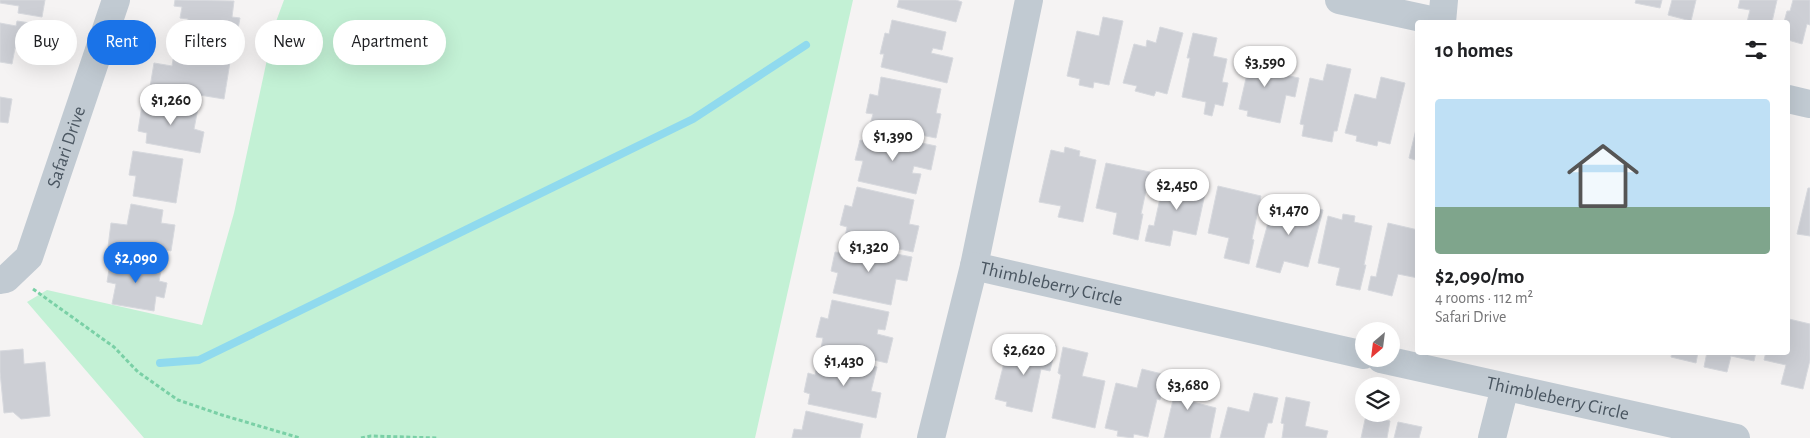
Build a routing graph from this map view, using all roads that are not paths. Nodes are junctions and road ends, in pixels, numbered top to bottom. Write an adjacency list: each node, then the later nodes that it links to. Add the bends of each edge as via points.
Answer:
1 (116, 0): 10 (street, Safari Drive, via 29,257)
2 (1029, 0): 9 (street, Thimbleberry Circle)
3 (1339, 0): 5 (street)
4 (1444, 0): 6 (street)
5 (1432, 20)
6 (1441, 20)
7 (1790, 99): 8 (street)
8 (1810, 104)
9 (974, 266): 11 (street, Thimbleberry Circle); 14 (street)
10 (6, 277)
11 (1355, 353)
12 (1400, 363): 13 (street, Thimbleberry Circle)
13 (1505, 387): 15 (street); 16 (street, Thimbleberry Circle)
14 (931, 438)
15 (1492, 438)
16 (1736, 438)

